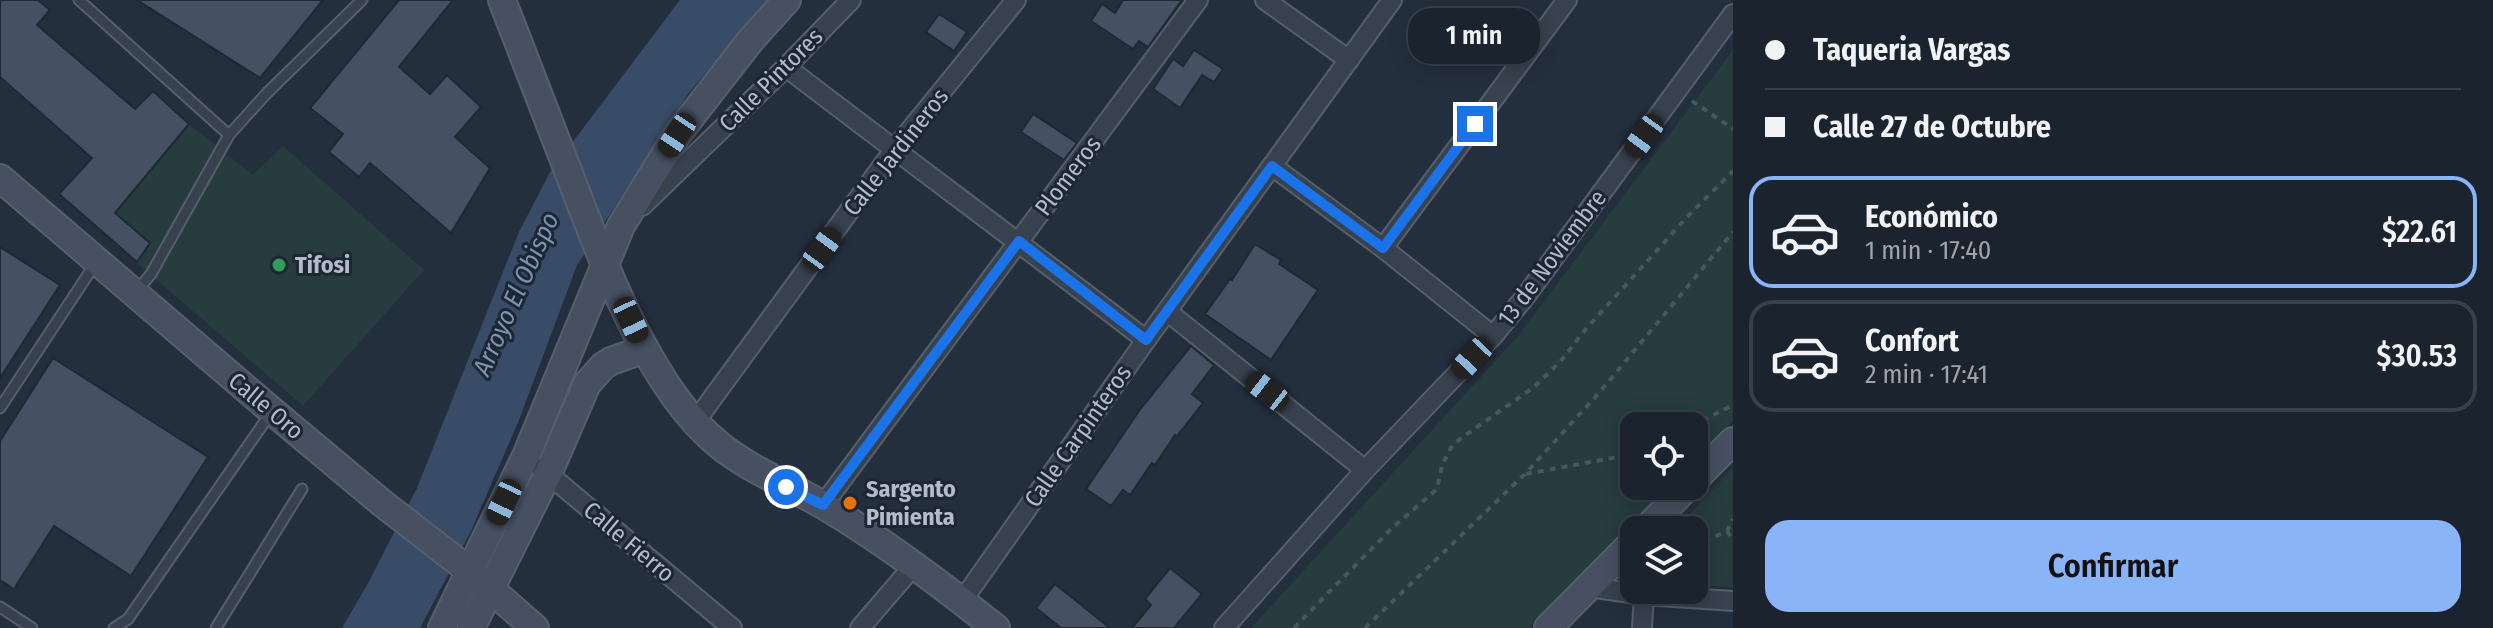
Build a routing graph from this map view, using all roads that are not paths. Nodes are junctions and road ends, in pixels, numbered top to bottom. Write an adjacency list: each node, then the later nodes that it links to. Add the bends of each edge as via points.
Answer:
1 (79, 0): 14 (lane)
2 (362, 0): 14 (lane)
3 (502, 0): 22 (street)
4 (787, 0): 18 (street, via 677,135)
5 (851, 0): 13 (street, Calle Pintores)
6 (1016, 0): 15 (street, Calle Jardineros)
7 (1198, 0): 19 (street, Plomeros)
8 (1265, 0): 12 (street)
9 (1392, 0): 12 (street, Calle Carpinteros)
10 (1567, 0): 20 (street)
11 (1733, 14): 25 (street, 13 de Noviembre)
12 (1349, 60): 16 (street, Calle Carpinteros)
13 (786, 67): 15 (street); 18 (street, Calle Pintores)
14 (229, 135): 23 (lane, via 151,274)
15 (894, 150): 19 (street); 30 (street, Calle Jardineros)
16 (1272, 166): 20 (street); 24 (street, Calle Carpinteros)
17 (0, 178): 21 (street, Calle Oro)
18 (621, 226): 22 (street)
19 (1019, 241): 26 (street); 38 (street, Plomeros)
20 (1383, 248): 25 (street)
21 (97, 262): 23 (street, Calle Oro); 28 (lane)
22 (605, 262): 27 (street); 32 (street)
23 (134, 294): 29 (street, Calle Oro)
24 (1168, 312): 26 (street, Calle Carpinteros); 34 (street)
25 (1493, 336): 34 (street, 13 de Noviembre)
26 (1146, 340): 46 (street, Calle Carpinteros)
27 (645, 349): 30 (street); 35 (street, via 611,361 587,384)
28 (0, 408)
29 (272, 411): 42 (street, Calle Oro); 50 (lane)
30 (695, 422): 38 (street, via 744,462)
31 (1733, 441): 33 (street)
32 (526, 456): 35 (street, Calle Fierro); 42 (street)
33 (1708, 466)
34 (1365, 470): 60 (street, 13 de Noviembre)
35 (548, 474): 42 (street); 57 (street, Calle Fierro)
36 (302, 489): 53 (lane)
37 (1674, 500): 39 (street)
38 (823, 505): 41 (street)
39 (1659, 516)
40 (1620, 555): 43 (street)
41 (915, 564): 46 (street); 58 (street)
42 (473, 575): 54 (street); 55 (street); 56 (street, Calle Oro)
43 (1589, 587): 44 (street); 61 (street)
44 (1620, 592)
45 (1708, 599): 47 (street)
46 (962, 601): 59 (street)
47 (1733, 601)
48 (1643, 604): 62 (street)
49 (0, 607): 51 (lane)
50 (131, 624): 52 (lane)
51 (32, 628)
52 (114, 628)
53 (216, 628)
54 (442, 628)
55 (471, 628)
56 (535, 628)
57 (732, 628)
58 (860, 628)
59 (996, 628)
60 (1224, 628)
61 (1548, 628)
62 (1642, 628)

